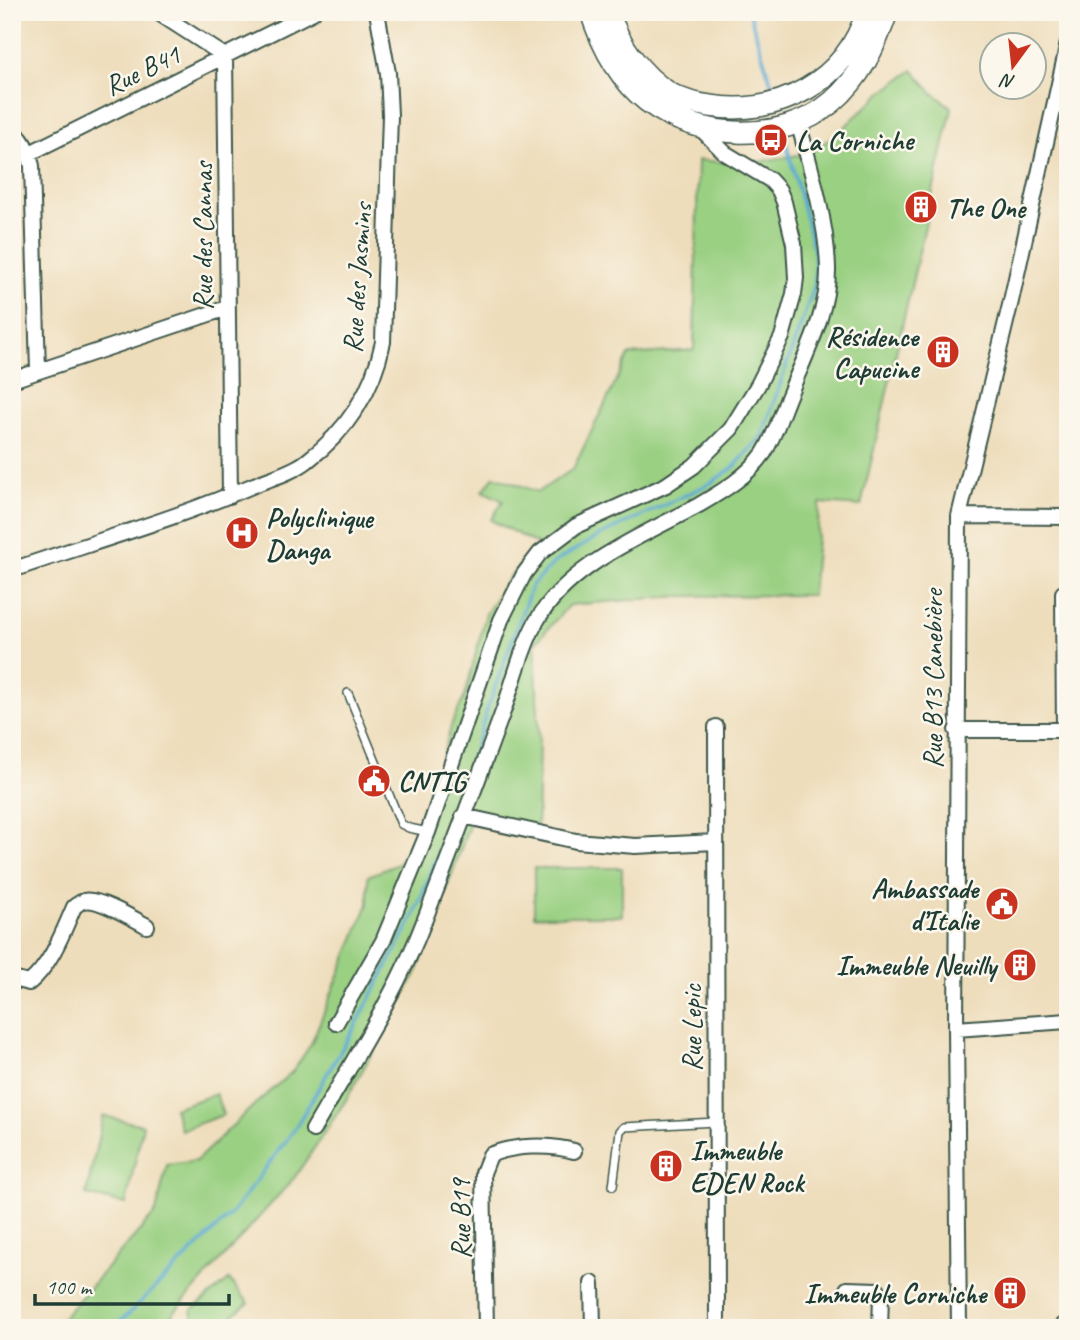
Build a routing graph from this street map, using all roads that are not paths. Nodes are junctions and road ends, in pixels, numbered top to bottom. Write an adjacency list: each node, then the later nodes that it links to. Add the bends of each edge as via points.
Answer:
1 (157, 12): 9 (street)
2 (313, 12): 9 (street, Rue B41)
3 (377, 12): 17 (street, Rue des Jasmins, via 390,115 380,357 354,414 324,448 304,463)
4 (591, 12): 11 (main road, via 608,55 624,77 658,108)
5 (608, 12): 6 (main road, via 634,59 670,93 704,106 738,108 790,99 821,80 850,47)
6 (866, 12)
7 (887, 12): 10 (main road, via 866,63 850,84 831,103)
8 (1068, 43): 18 (street, Rue B13 Canebière)
9 (225, 56): 13 (street, Rue B41); 14 (street, Rue des Cannas)
10 (797, 122): 11 (main road, via 741,133); 25 (street, via 819,210 828,284 824,308 764,453 744,477 615,550 555,597 526,643)
11 (698, 126): 26 (street, via 725,153 770,180 784,202 796,278 782,337 731,429 694,466 666,485 576,526 540,553 524,574 501,620)
12 (12, 130): 13 (street)
13 (30, 153): 15 (street)
14 (227, 308): 15 (street); 17 (street, Rue des Cannas)
15 (38, 371): 16 (street)
16 (12, 380)
17 (230, 496): 20 (street, Rue des Jasmins)
18 (959, 516): 19 (street); 24 (street, Rue B13 Canebière)
19 (1068, 517)
20 (12, 570)
21 (1068, 593): 24 (street, via 1063,593 1064,730)
22 (348, 693): 26 (lane, via 401,824)
23 (716, 727): 27 (street, Rue Lepic)
24 (956, 730): 32 (street, Rue B13 Canebière)
25 (463, 816): 27 (street, via 576,841 635,846); 34 (street, via 414,947)
26 (428, 832): 31 (street, via 383,941)
27 (715, 842): 33 (street, Rue Lepic)
28 (148, 926): 29 (street, via 96,902 80,902 36,977)
29 (20, 981)
30 (1068, 1021): 32 (street)
31 (336, 1023)
32 (956, 1029): 43 (street, Rue B13 Canebière)
33 (716, 1122): 36 (lane, via 624,1128); 41 (street, Rue Lepic)
34 (313, 1130)
35 (574, 1151): 39 (street, Rue B19, via 514,1149 490,1155 485,1163)
36 (613, 1186)
37 (592, 1283): 40 (street)
38 (847, 1289): 42 (street, via 878,1290)
39 (486, 1328)
40 (593, 1328)
41 (717, 1328)
42 (880, 1328)
43 (959, 1328)

